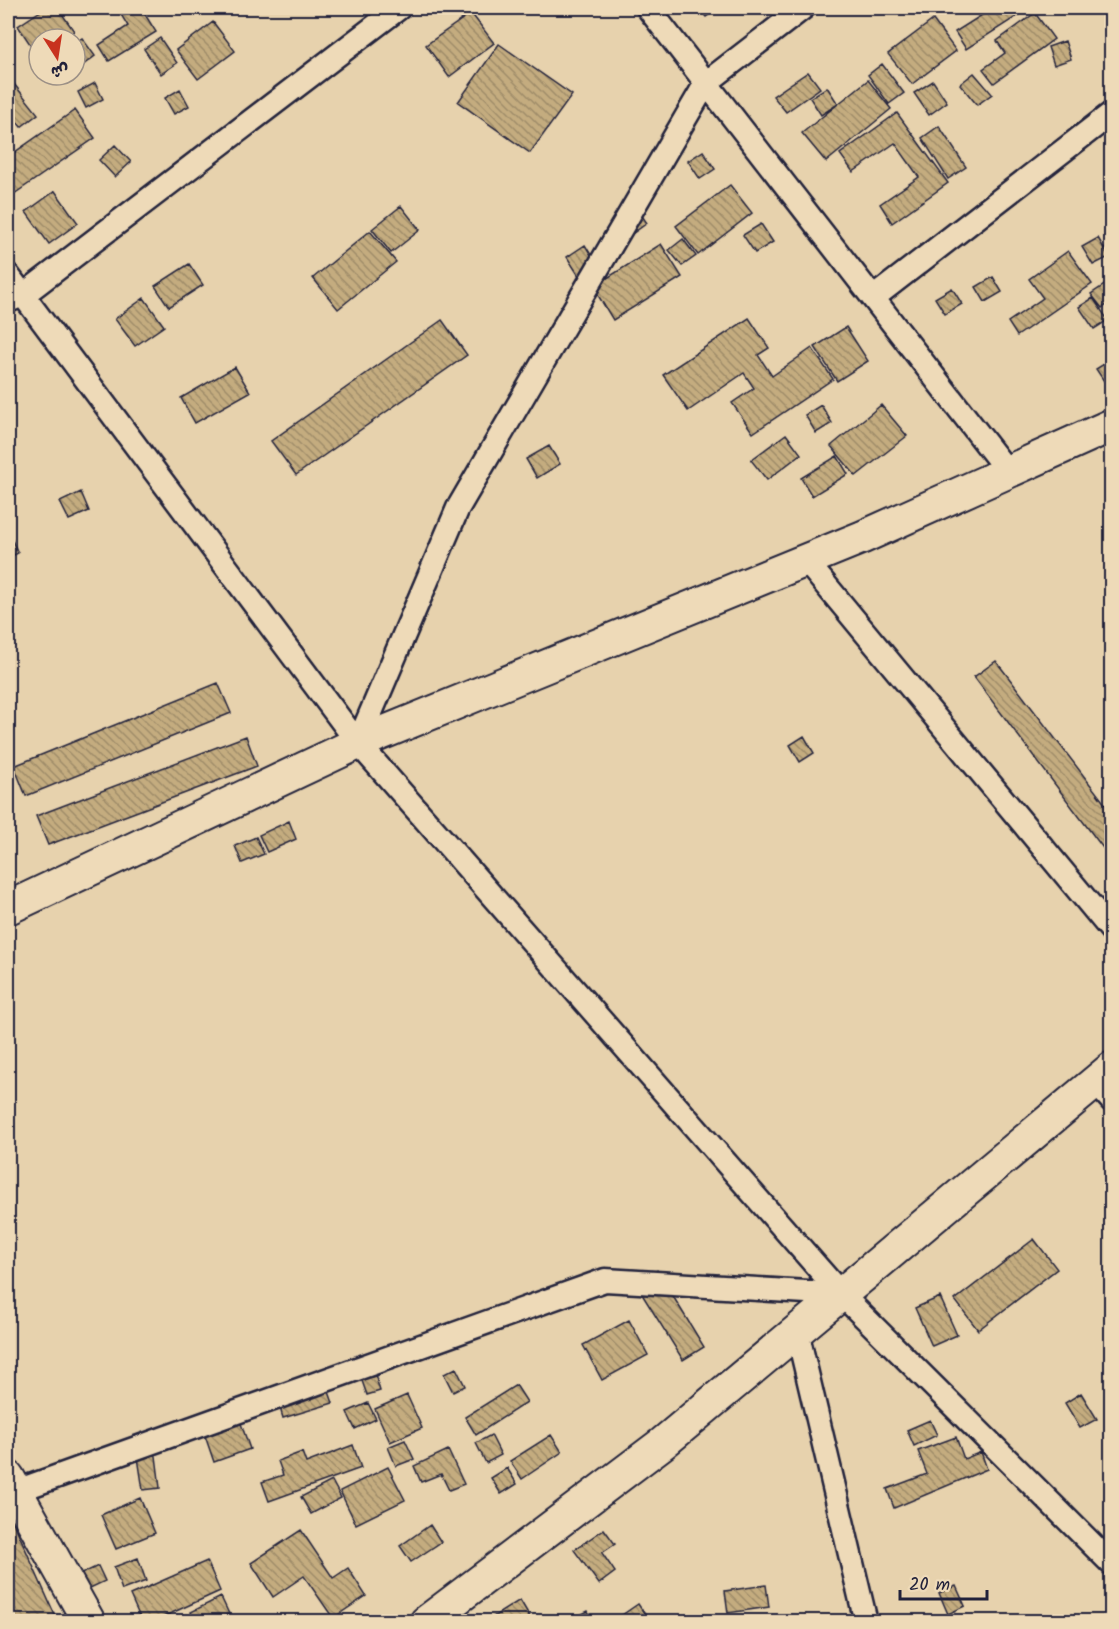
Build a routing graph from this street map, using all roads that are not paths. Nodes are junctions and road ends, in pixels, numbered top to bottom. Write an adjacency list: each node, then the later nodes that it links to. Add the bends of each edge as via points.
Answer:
1 (399, 8): 7 (street)
2 (648, 8): 4 (street)
3 (803, 8): 4 (street)
4 (706, 83): 8 (street); 12 (street, via 458,508)
5 (1112, 113): 8 (street)
6 (8, 275): 7 (street)
7 (15, 298): 12 (street)
8 (873, 298): 10 (street)
9 (1112, 425): 10 (street)
10 (1008, 472): 11 (street)
11 (806, 561): 12 (street); 14 (street)
12 (358, 743): 13 (street); 16 (street)
13 (8, 908)
14 (1112, 931)
15 (1106, 1084): 16 (street)
16 (841, 1294): 17 (street); 18 (street, via 605,1280); 19 (street)
17 (797, 1331): 21 (street, via 663,1443); 22 (street)
18 (10, 1488): 20 (street)
19 (1112, 1564)
20 (89, 1622)
21 (426, 1622)
22 (866, 1622)

